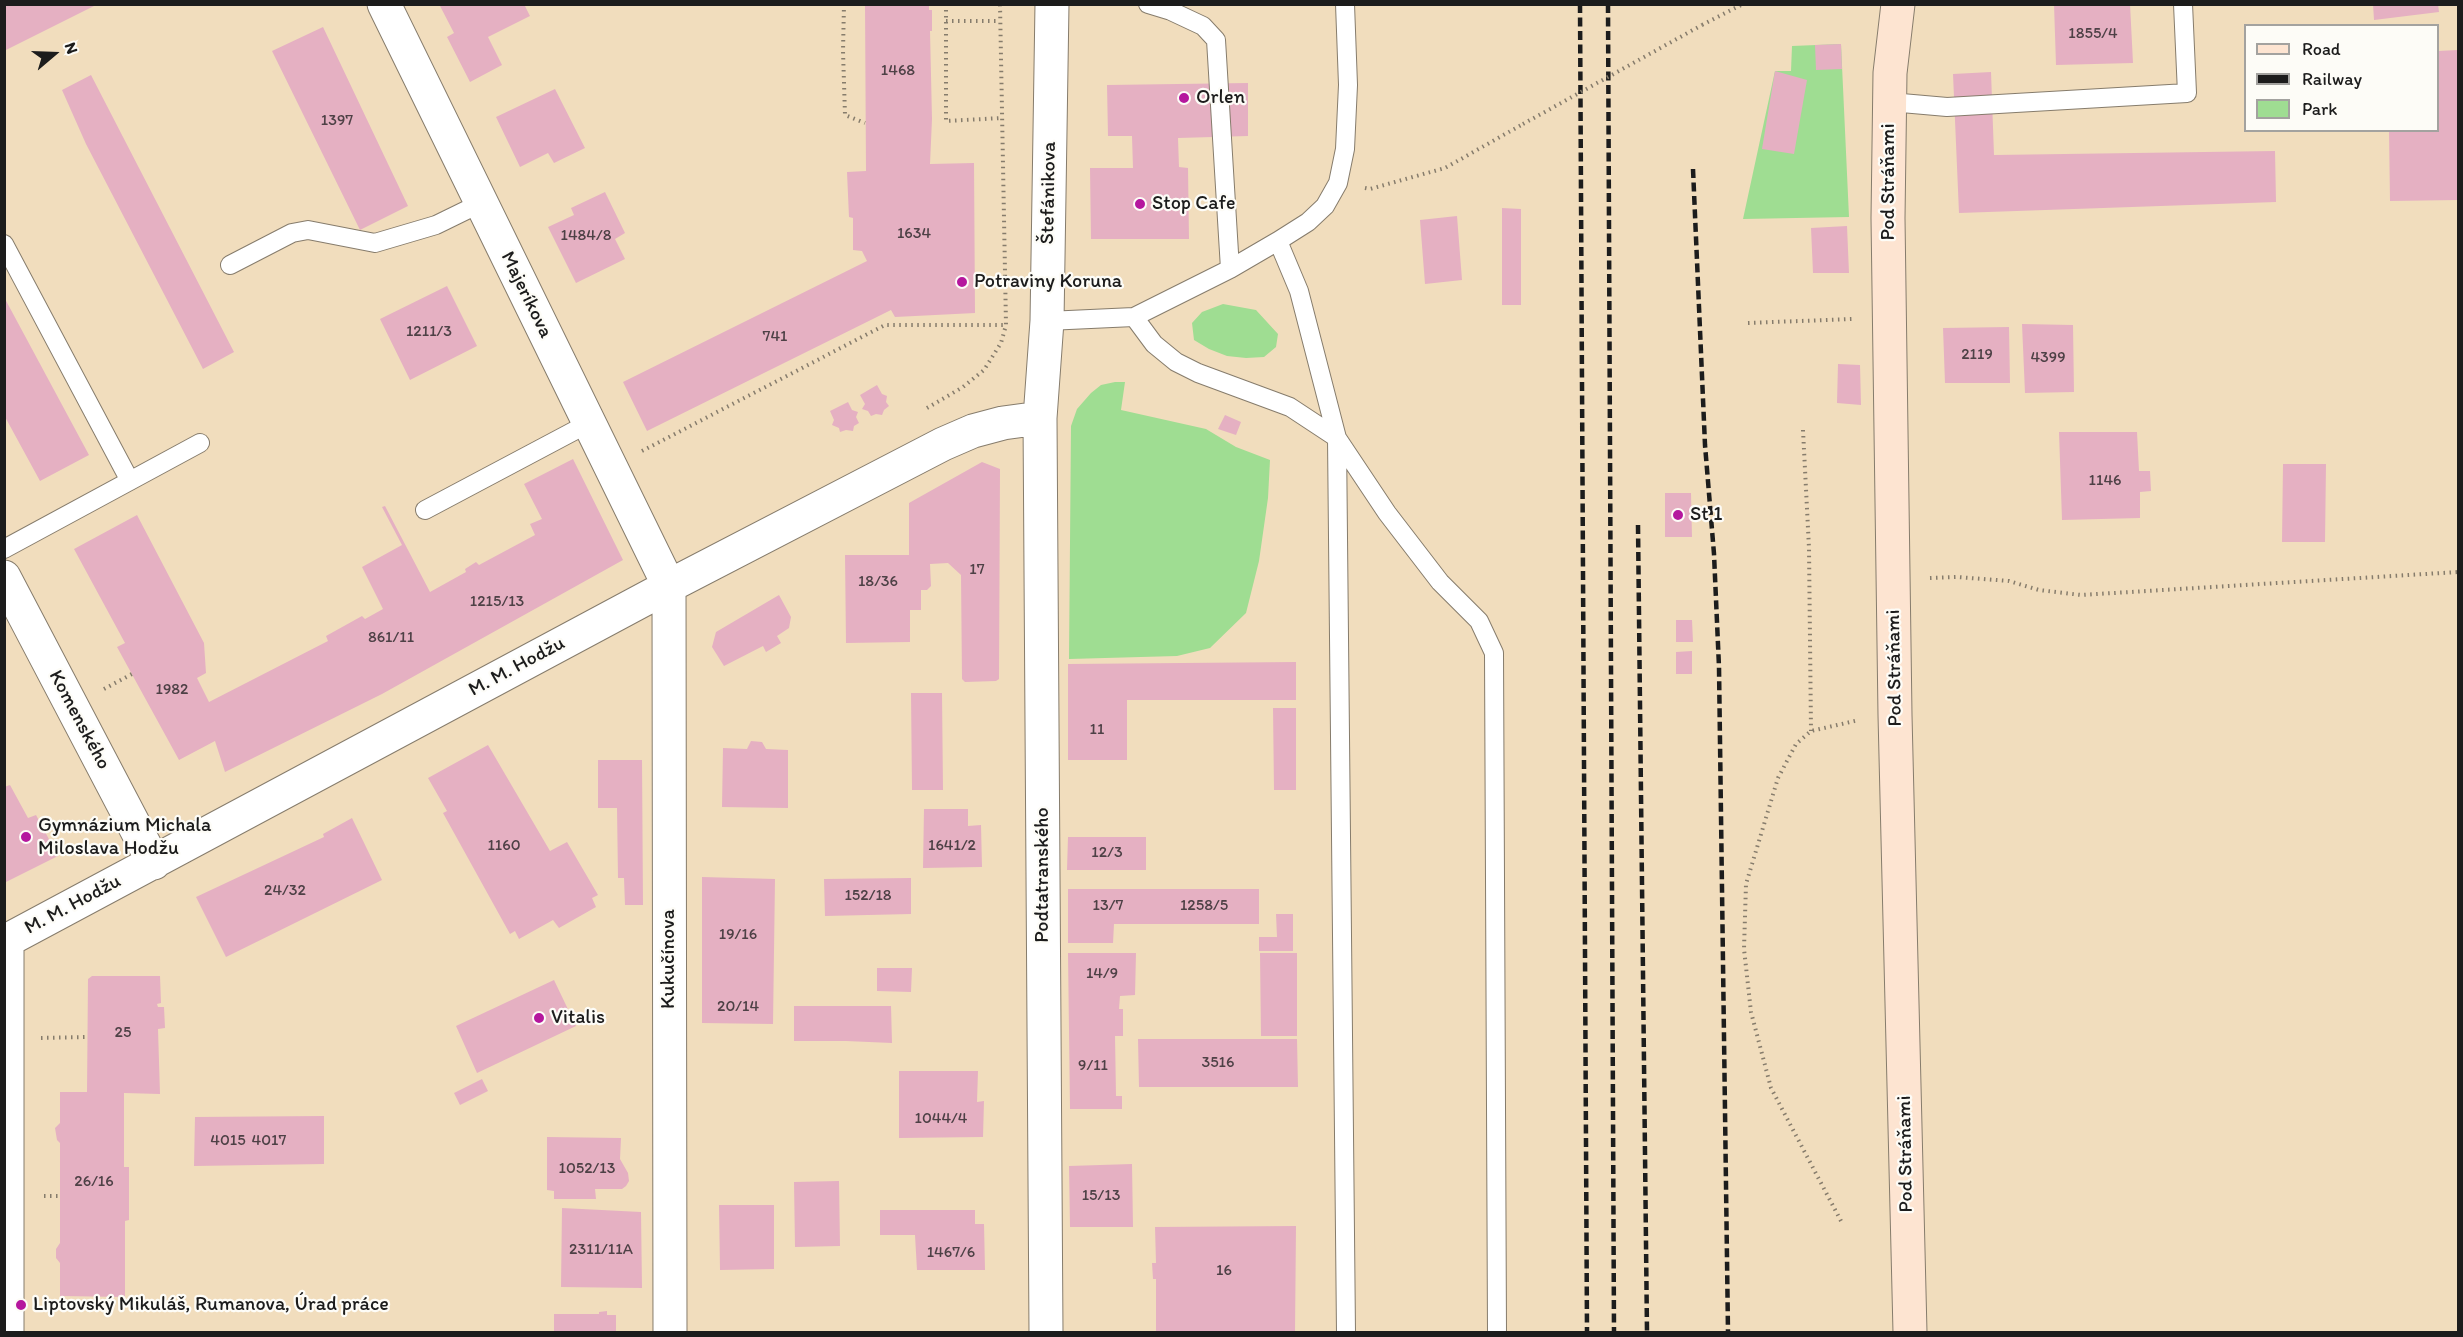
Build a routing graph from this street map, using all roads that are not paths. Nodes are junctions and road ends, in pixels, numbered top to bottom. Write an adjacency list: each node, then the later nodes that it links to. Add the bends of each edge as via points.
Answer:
1 (384, 4): 8 (street, Majeríkova)
2 (1052, 4): 14 (street, Štefánikova)
3 (1148, 4): 12 (lane, via 1203,26 1216,40)
4 (1345, 4): 9 (lane, via 1346,139 1338,183 1325,206)
5 (1898, 4): 7 (street, Pod Stráňami)
6 (2183, 4): 7 (lane, via 2187,93 1947,107)
7 (1890, 102): 31 (street, Pod Stráňami, via 1895,715)
8 (482, 203): 11 (lane, via 436,225 375,243 308,230 292,233); 16 (street, Majeríkova)
9 (1278, 241): 12 (lane); 17 (lane, via 1299,291)
10 (4, 244): 19 (lane)
11 (230, 265)
12 (1230, 269): 13 (lane)
13 (1134, 317): 14 (lane); 17 (lane, via 1154,344 1176,362 1290,407)
14 (1047, 321): 15 (street, Štefánikova)
15 (1040, 418): 23 (street, M. M. Hodžu, via 973,431 943,444); 28 (street, Podtatranského)
16 (589, 423): 20 (lane); 23 (street, Majeríkova)
17 (1337, 438): 29 (lane); 30 (lane, via 1440,582 1479,621 1494,652)
18 (200, 443): 19 (lane)
19 (130, 481): 21 (lane)
20 (425, 510)
21 (4, 549)
22 (4, 577): 24 (street, Komenského)
23 (669, 586): 24 (street, M. M. Hodžu); 27 (street, Kukučínova)
24 (153, 863): 25 (street, M. M. Hodžu)
25 (6, 941): 26 (street)
26 (7, 1332)
27 (670, 1332)
28 (1046, 1332)
29 (1346, 1332)
30 (1497, 1332)
31 (1910, 1332)

